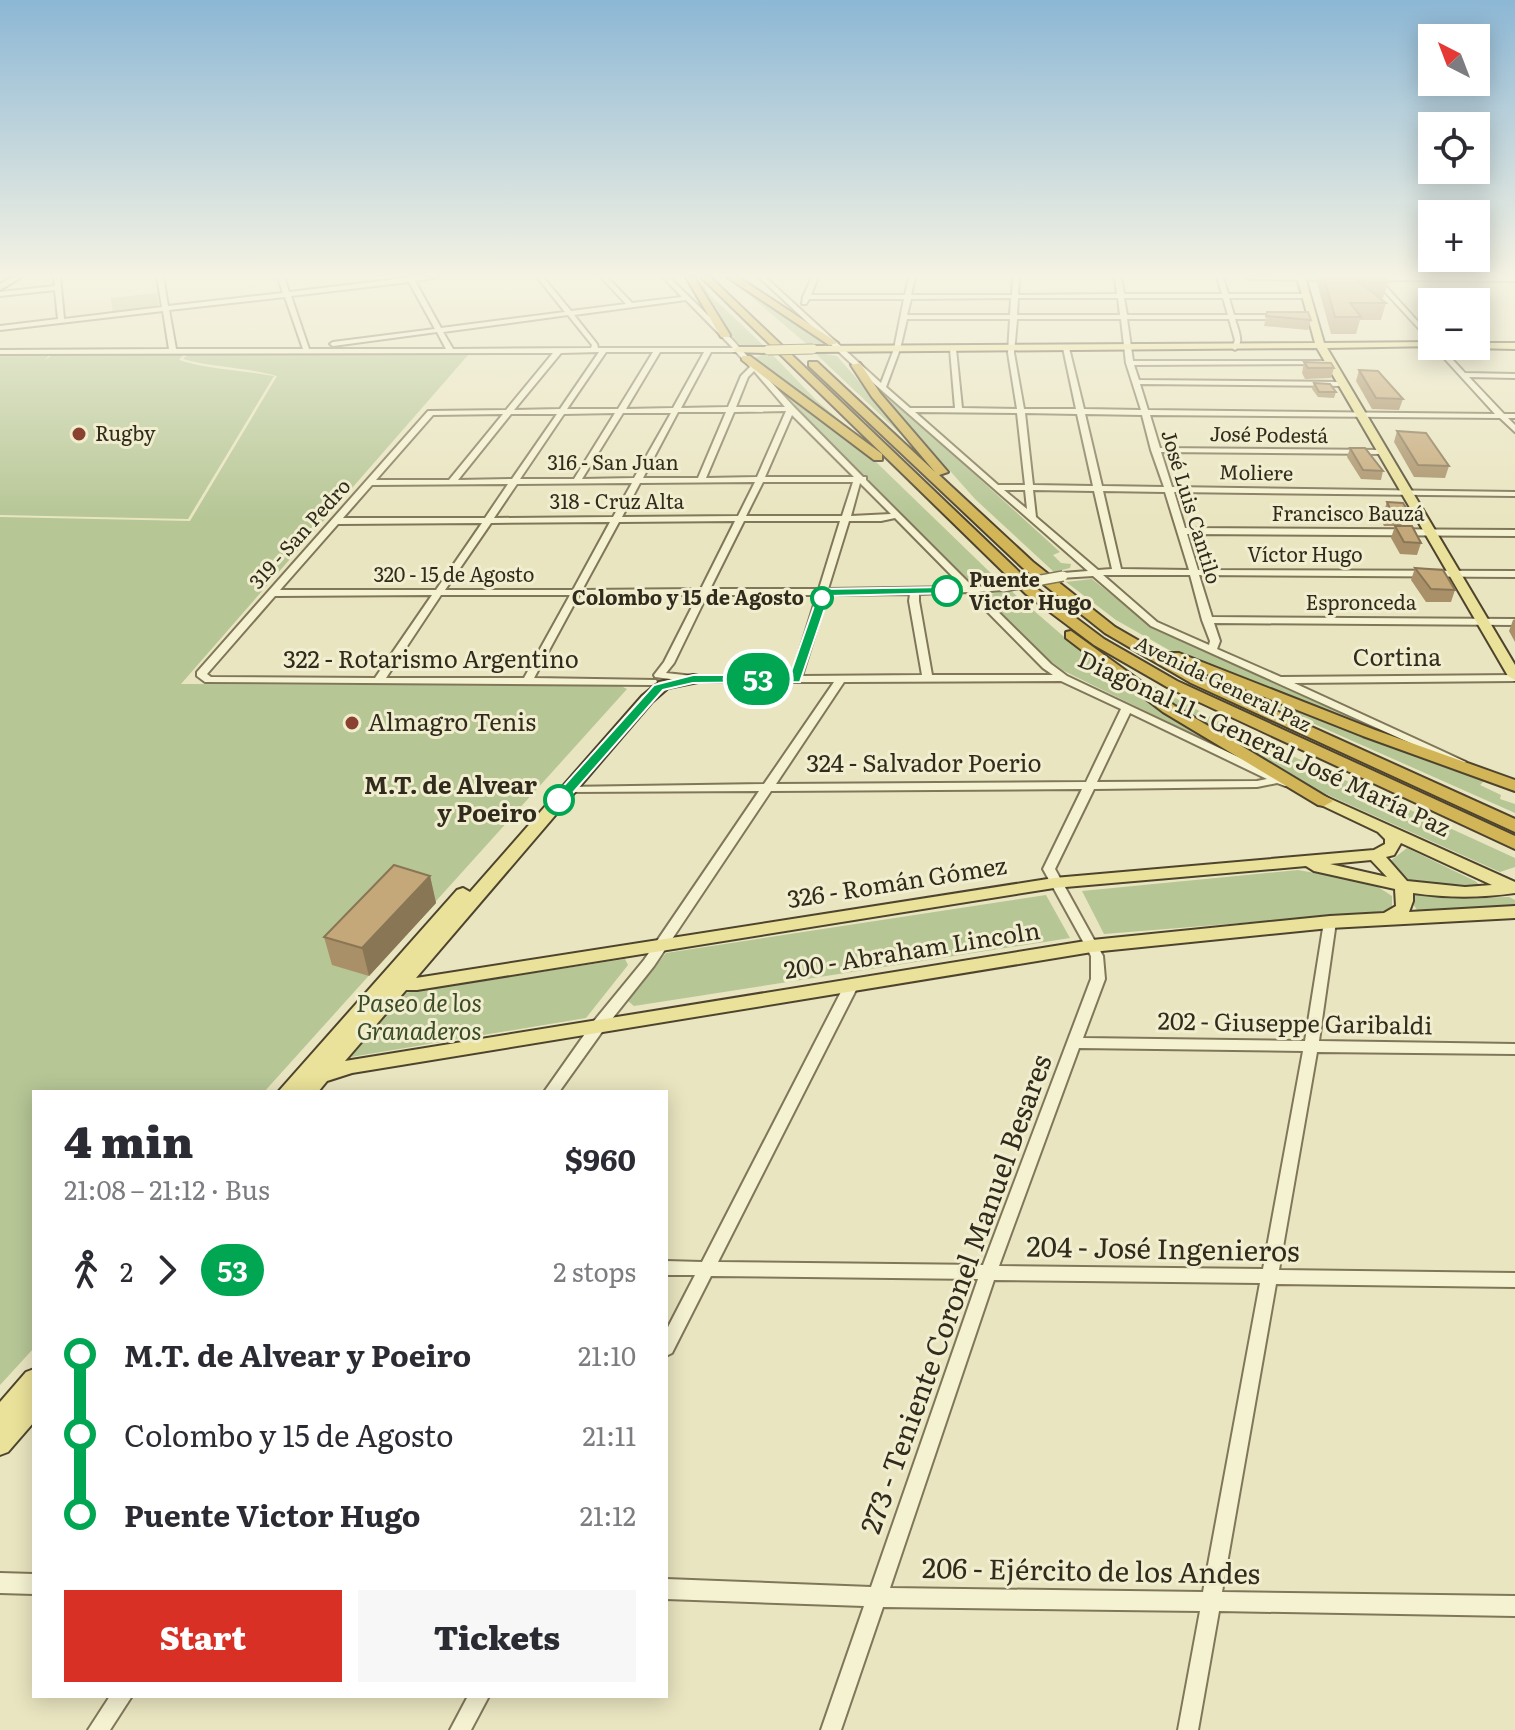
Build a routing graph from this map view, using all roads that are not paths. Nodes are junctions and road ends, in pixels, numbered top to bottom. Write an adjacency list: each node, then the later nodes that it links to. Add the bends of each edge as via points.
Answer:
1 (553, 358): 27 (street)
2 (599, 358): 28 (street)
3 (653, 358): 29 (street)
4 (705, 358): 24 (street)
5 (746, 358): 25 (street); 26 (street, Diagonal 11 - General José María Paz); 55 (highway)
6 (789, 358): 55 (highway, Avenida General Paz)
7 (806, 358): 56 (highway, Avenida General Paz)
8 (848, 358): 18 (street, Avenida General Paz)
9 (894, 358): 23 (street)
10 (954, 358): 31 (street)
11 (1013, 358): 32 (street)
12 (1068, 358): 33 (street)
13 (1129, 358): 16 (street, José Luis Cantilo)
14 (1327, 358): 17 (main road)
15 (1449, 360): 19 (street)
16 (1130, 363): 17 (street); 21 (street, José Luis Cantilo)
17 (1330, 363): 22 (main road)
18 (856, 365): 23 (street, Avenida General Paz); 56 (highway)
19 (1464, 375): 20 (street); 36 (street)
20 (1515, 376)
21 (1135, 382): 22 (street); 34 (street, José Luis Cantilo)
22 (1343, 384): 35 (main road)
23 (883, 386): 30 (street, Avenida General Paz)
24 (678, 409): 25 (street); 29 (street); 44 (street)
25 (732, 409): 26 (street); 45 (street)
26 (791, 409): 41 (street); 42 (street, Diagonal 11 - General José María Paz)
27 (510, 410): 28 (street); 46 (street); 48 (street, 319 - San Pedro, via 427,415)
28 (563, 410): 29 (street); 47 (street)
29 (622, 410): 43 (street)
30 (910, 410): 31 (street); 49 (street, Avenida General Paz)
31 (959, 411): 32 (street)
32 (1021, 412): 33 (street); 50 (street)
33 (1081, 412): 34 (street); 51 (street)
34 (1144, 413): 35 (street); 39 (street, José Luis Cantilo)
35 (1360, 414): 36 (street); 40 (main road)
36 (1501, 416): 37 (street); 38 (street)
37 (1515, 416)
38 (1515, 430)
39 (1155, 450): 40 (street, José Podestá); 52 (street, José Luis Cantilo)
40 (1382, 452): 53 (main road)
41 (760, 480): 42 (street, 316 - San Juan); 45 (street, 316 - San Juan); 62 (street)
42 (860, 480): 57 (street, Diagonal 11 - General José María Paz); 59 (street)
43 (577, 481): 44 (street, 316 - San Juan); 47 (street, 316 - San Juan)
44 (639, 481): 45 (street, 316 - San Juan); 61 (street)
45 (701, 481)
46 (452, 482): 47 (street, 316 - San Juan); 48 (street, 316 - San Juan)
47 (515, 482): 60 (street)
48 (369, 483): 63 (street, 319 - San Pedro)
49 (996, 487): 50 (street, Moliere); 58 (street, Avenida General Paz)
50 (1029, 488): 51 (street, Moliere); 58 (street)
51 (1099, 490): 52 (street, Moliere); 68 (street)
52 (1168, 491): 53 (street, Moliere); 64 (street, José Luis Cantilo)
53 (1407, 493): 54 (street, Moliere); 65 (main road)
54 (1515, 494)
55 (934, 498): 75 (highway, Avenida General Paz)
56 (966, 508): 81 (highway, Avenida General Paz)
57 (898, 515): 59 (street, 318 - Cruz Alta); 73 (street, Diagonal 11 - General José María Paz)
58 (1032, 517): 67 (street, Avenida General Paz)
59 (846, 518): 62 (street, 318 - Cruz Alta); 76 (street)
60 (487, 520): 61 (street, 318 - Cruz Alta); 63 (street, 318 - Cruz Alta); 78 (street)
61 (618, 520): 62 (street, 318 - Cruz Alta); 79 (street)
62 (741, 520): 80 (street)
63 (336, 521): 77 (street, 319 - San Pedro)
64 (1180, 531): 65 (street, Francisco Bauzá); 69 (street, José Luis Cantilo)
65 (1430, 533): 66 (street, Francisco Bauzá); 70 (main road)
66 (1515, 533)
67 (1094, 572): 68 (street, Víctor Hugo); 72 (street, Víctor Hugo); 85 (street, Avenida General Paz, via 1154,624)
68 (1117, 572): 69 (street, Víctor Hugo)
69 (1193, 573): 70 (street, Víctor Hugo); 82 (street, José Luis Cantilo)
70 (1454, 574): 71 (street, Víctor Hugo); 83 (main road)
71 (1515, 574)
72 (1063, 576): 73 (street, 320 - 15 de Agosto, bridge)
73 (972, 590): 74 (street, 320 - 15 de Agosto); 88 (street, Diagonal 11 - General José María Paz)
74 (915, 591): 76 (street, 320 - 15 de Agosto); 92 (street)
75 (1031, 591): 103 (highway, via 1059,624 1126,679); 106 (highway, Avenida General Paz, via 1099,642 1172,684)
76 (824, 592): 80 (street, 320 - 15 de Agosto); 90 (street)
77 (271, 593): 78 (street, 320 - 15 de Agosto); 93 (street, 319 - San Pedro, via 202,670)
78 (441, 593): 79 (street, 320 - 15 de Agosto); 94 (street)
79 (576, 593): 80 (street, 320 - 15 de Agosto); 95 (street)
80 (704, 593): 87 (street, via 669,663)
81 (1079, 608): 100 (highway, via 1222,676); 104 (highway, Avenida General Paz, via 1196,680)
82 (1207, 620): 83 (street, Espronceda); 85 (street, José Luis Cantilo, via 1215,641)
83 (1481, 622): 84 (street, Espronceda); 86 (main road)
84 (1515, 622)
85 (1211, 651): 96 (street, Avenida General Paz)
86 (1515, 677): 96 (street, Cortina)
87 (655, 678): 89 (street, 322 - Rotarismo Argentino); 95 (street, 322 - Rotarismo Argentino); 117 (main road)
88 (1063, 678): 92 (street, 322 - Rotarismo Argentino); 97 (street, Diagonal 11 - General José María Paz)
89 (693, 679): 90 (street, 322 - Rotarismo Argentino); 102 (main road, via 654,691)
90 (796, 679): 91 (street, 322 - Rotarismo Argentino)
91 (841, 679): 92 (street, 322 - Rotarismo Argentino); 101 (street)
92 (928, 679)
93 (209, 680): 94 (street, 322 - Rotarismo Argentino)
94 (379, 680): 95 (street, 322 - Rotarismo Argentino)
95 (528, 680)
96 (1279, 681): 100 (street, Avenida General Paz)
97 (1127, 708): 98 (street, Diagonal 11 - General José María Paz); 99 (street)
98 (1278, 780): 99 (street, 324 - Salvador Poerio); 103 (street, Diagonal 11 - General José María Paz)
99 (1090, 786): 101 (street, 324 - Salvador Poerio); 109 (street, via 1051,861)
100 (1515, 786)
101 (770, 787): 102 (street, 324 - Salvador Poerio); 115 (street)
102 (569, 789): 117 (main road)
103 (1324, 801): 105 (main road, Diagonal 11 - General José María Paz)
104 (1515, 826)
105 (1383, 828): 107 (main road, via 1393,845); 111 (main road, Diagonal 11 - General José María Paz)
106 (1515, 843)
107 (1375, 855): 108 (main road, 326 - Román Gómez); 110 (main road)
108 (1292, 862): 109 (main road, 326 - Román Gómez); 110 (main road)
109 (1054, 883): 115 (main road, 326 - Román Gómez); 116 (street, 273 - Teniente Coronel Manuel Besares)
110 (1401, 884): 111 (main road, via 1463,892); 113 (main road, via 1406,902)
111 (1514, 888)
112 (1515, 912): 113 (main road, 200 - Abraham Lincoln)
113 (1388, 919): 114 (main road, 200 - Abraham Lincoln)
114 (1330, 922): 116 (main road, 200 - Abraham Lincoln); 121 (street)
115 (661, 943): 117 (main road, 326 - Román Gómez); 119 (street)
116 (1092, 946): 118 (main road, 200 - Abraham Lincoln); 120 (street, 273 - Teniente Coronel Manuel Besares, via 1098,979)
117 (393, 983): 123 (main road); 124 (main road)
118 (851, 986): 119 (main road, 200 - Abraham Lincoln); 128 (street)
119 (599, 1025): 123 (main road, 200 - Abraham Lincoln, via 352,1066); 126 (street)
120 (1075, 1043): 121 (street, 202 - Giuseppe Garibaldi); 129 (street, 273 - Teniente Coronel Manuel Besares)
121 (1311, 1046): 122 (street, 202 - Giuseppe Garibaldi); 130 (street)
122 (1515, 1049)
123 (321, 1076): 125 (main road)
124 (290, 1090)
125 (309, 1090)
126 (552, 1090)
127 (668, 1268): 128 (street, 204 - José Ingenieros)
128 (709, 1268): 129 (street, 204 - José Ingenieros); 132 (street)
129 (988, 1273): 130 (street, 204 - José Ingenieros); 140 (street, 273 - Teniente Coronel Manuel Besares)
130 (1268, 1276): 131 (street, 204 - José Ingenieros); 141 (street)
131 (1515, 1280)
132 (668, 1344)
133 (32, 1382): 135 (main road)
134 (32, 1407): 136 (main road)
135 (0, 1419)
136 (0, 1444)
137 (0, 1583): 138 (street)
138 (32, 1584)
139 (668, 1589): 140 (street, 206 - Ejército de los Andes)
140 (879, 1597): 141 (street, 206 - Ejército de los Andes); 147 (street, 273 - Teniente Coronel Manuel Besares)
141 (1212, 1600): 142 (street, 206 - Ejército de los Andes); 148 (street)
142 (1515, 1606)
143 (121, 1698): 145 (street)
144 (478, 1698): 146 (street)
145 (98, 1730)
146 (460, 1730)
147 (831, 1730)
148 (1188, 1730)

